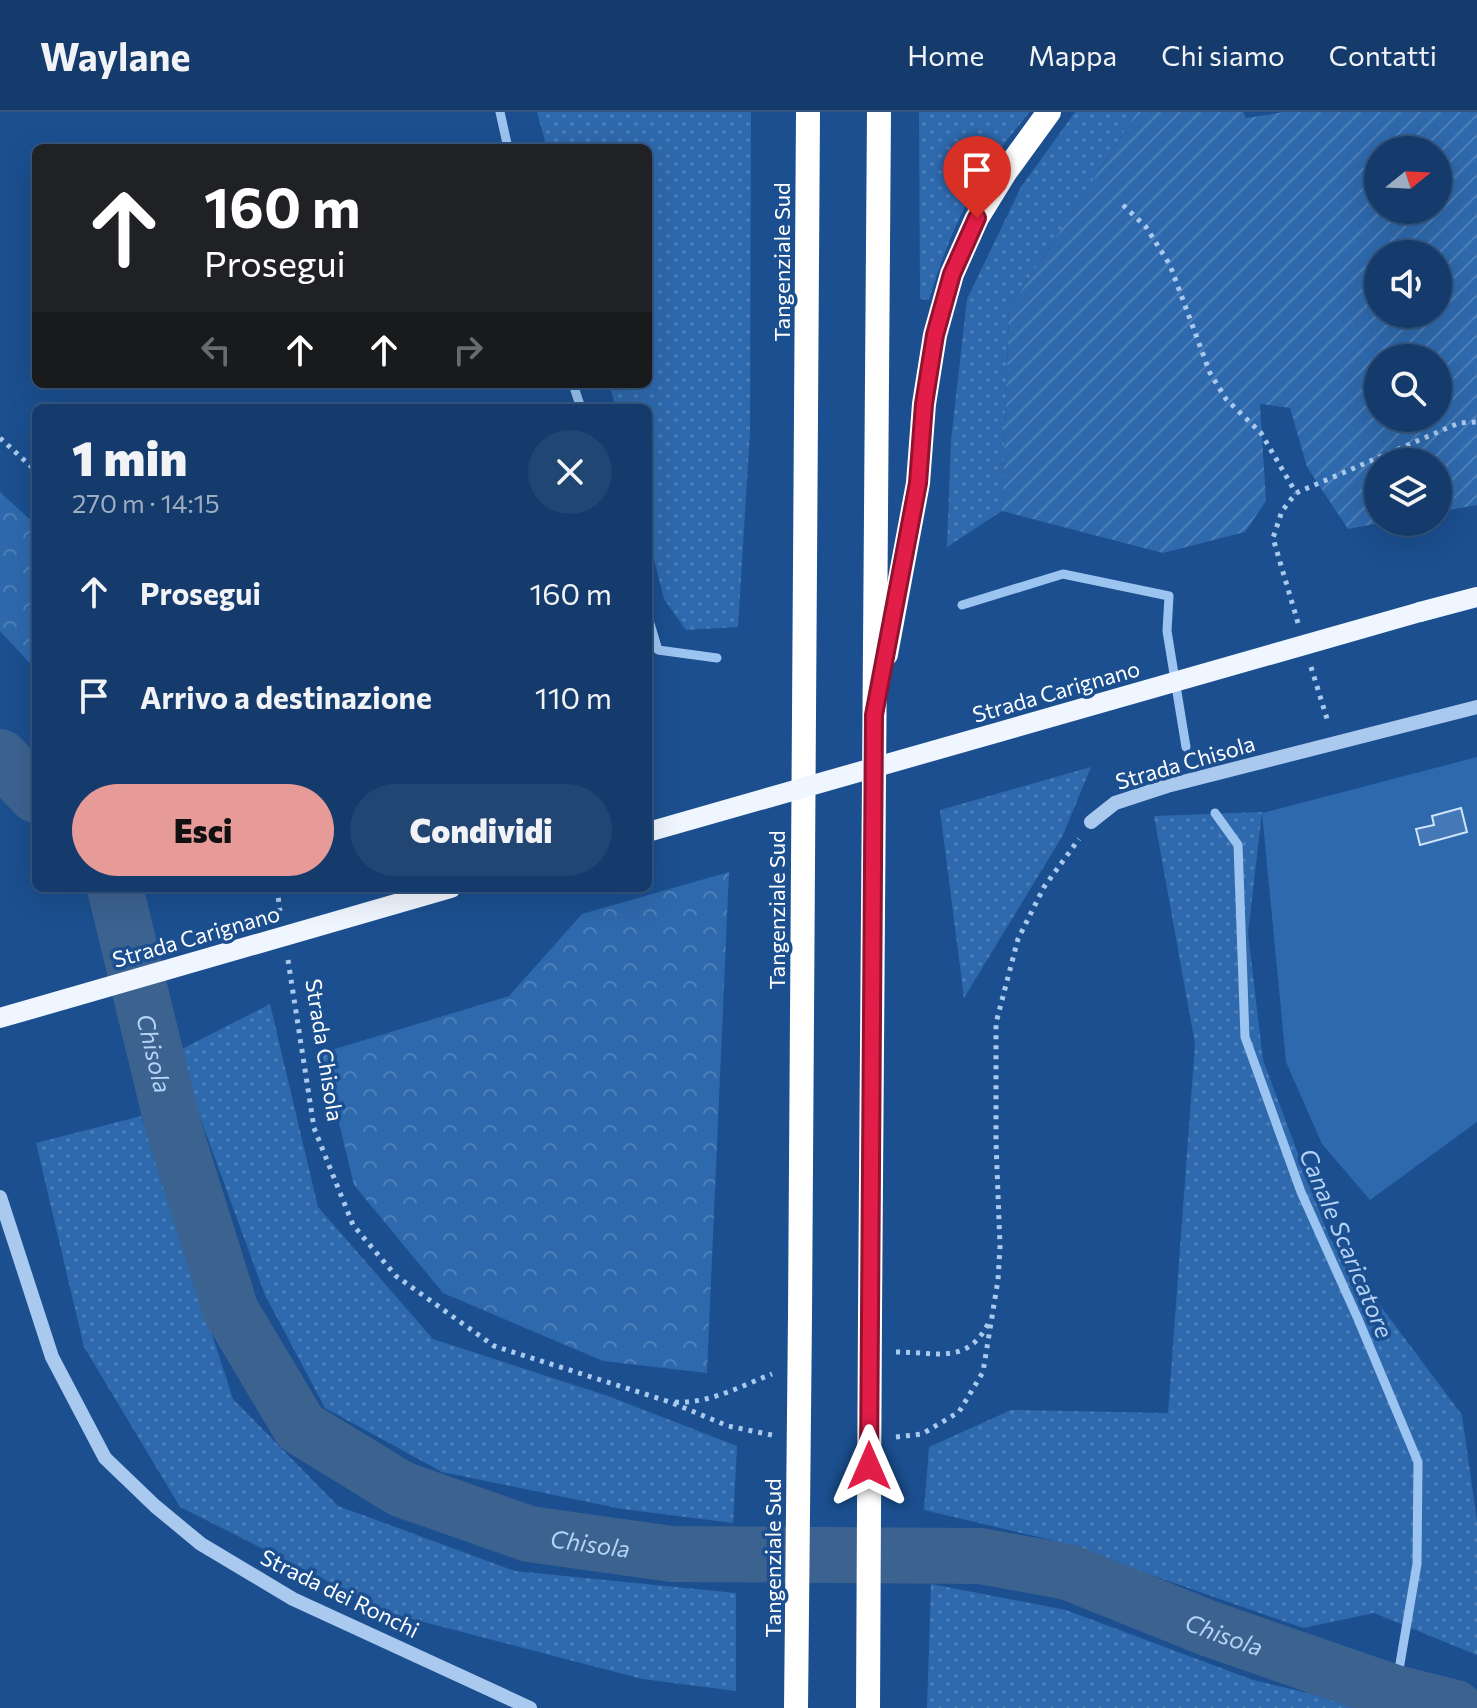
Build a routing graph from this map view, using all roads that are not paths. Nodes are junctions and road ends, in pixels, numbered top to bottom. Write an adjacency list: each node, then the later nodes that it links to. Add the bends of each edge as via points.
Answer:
1 (808, 112): 13 (highway, Tangenziale Sud, bridge)
2 (879, 112): 6 (highway)
3 (1049, 112): 6 (highway, via 977,218 952,274 935,335 918,483)
4 (1477, 597): 8 (main road, Strada Carignano, bridge)
5 (1477, 707): 7 (street, Strada Chisola, via 1167,786 1115,803)
6 (874, 715): 14 (highway, bridge)
7 (1091, 822)
8 (652, 831)
9 (437, 892): 10 (main road, Strada Carignano, bridge)
10 (0, 1018)
11 (0, 1197): 12 (street, Strada dei Ronchi, via 52,1357 105,1458 201,1544 293,1599)
12 (530, 1708)
13 (796, 1708)
14 (868, 1708)

